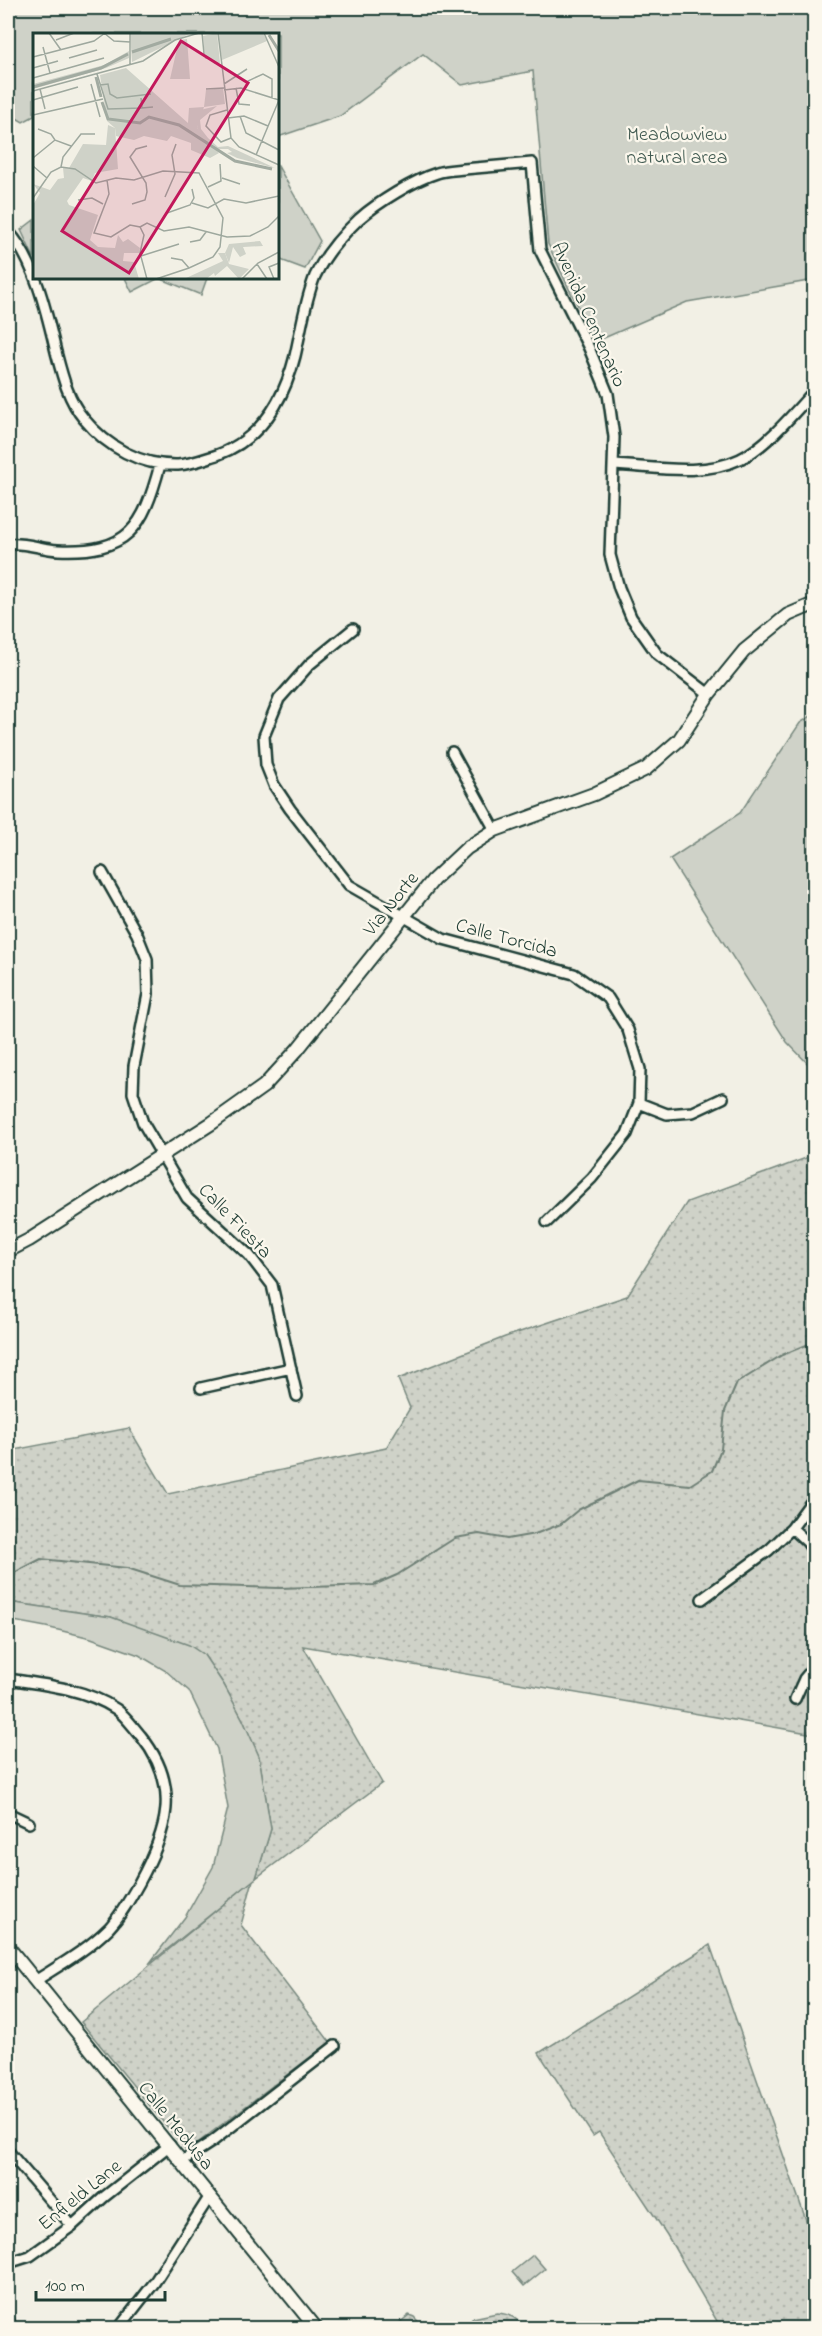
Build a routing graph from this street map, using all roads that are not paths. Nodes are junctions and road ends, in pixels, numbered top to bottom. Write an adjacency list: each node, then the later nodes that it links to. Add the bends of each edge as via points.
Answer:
1 (8, 231): 2 (street)
2 (33, 276)
3 (34, 279): 5 (street, via 46,309 63,381 83,418 116,448)
4 (814, 391): 6 (street, via 775,434 742,459 699,469)
5 (160, 465): 6 (street, Avenida Centenario, via 191,464 234,448 258,431 279,399 315,276 332,248 360,218 438,172 532,163 540,250 608,394); 7 (street, via 150,503 135,529 116,541 100,548 58,550)
6 (613, 465): 10 (street, Avenida Centenario, via 610,555 631,617 657,654)
7 (8, 544)
8 (814, 604): 10 (street, Via Norte, via 788,615 744,651)
9 (353, 629): 14 (street, Calle Torcida, via 310,664 279,699 264,736 266,765 290,809 349,885)
10 (709, 694): 12 (street, Via Norte, via 678,740 646,769 594,794)
11 (452, 752): 12 (street)
12 (495, 830): 14 (street, Via Norte, via 433,880)
13 (102, 872): 17 (street, Calle Fiesta, via 147,959 148,994 134,1066 133,1093 142,1123)
14 (405, 915): 16 (street, Calle Torcida, via 443,939 574,974 608,998 628,1030 640,1069); 17 (street, Via Norte, via 264,1086)
15 (723, 1098): 16 (street, via 693,1112 667,1114)
16 (639, 1103): 18 (street, Calle Torcida, via 627,1134 592,1178)
17 (161, 1155): 19 (street, Via Norte); 20 (street, Calle Fiesta, via 187,1198 249,1255 272,1285)
18 (548, 1222)
19 (8, 1251)
20 (291, 1368): 21 (street); 22 (street, Calle Fiesta)
21 (201, 1388)
22 (297, 1396)
23 (814, 1498): 24 (street)
24 (792, 1528): 25 (street); 26 (street, via 769,1550)
25 (814, 1552)
26 (702, 1599)
27 (814, 1667): 29 (street)
28 (8, 1679): 33 (street, via 94,1697 117,1710 149,1746 161,1768 165,1791 166,1814 160,1841 125,1909 80,1953)
29 (795, 1699)
30 (8, 1813): 31 (street)
31 (29, 1823)
32 (8, 1947): 33 (street, Calle Medusa)
33 (35, 1981): 35 (street, Calle Medusa)
34 (335, 2046): 37 (street)
35 (170, 2145): 37 (street, Calle Medusa); 39 (street, Enfield Lane)
36 (8, 2151): 39 (street)
37 (182, 2161): 38 (street, Calle Medusa)
38 (210, 2196): 43 (street); 44 (street, Calle Medusa)
39 (72, 2226): 40 (street, Enfield Lane, via 30,2256)
40 (8, 2263)
41 (8, 2317): 42 (street)
42 (10, 2328)
43 (119, 2328)
44 (316, 2328)

